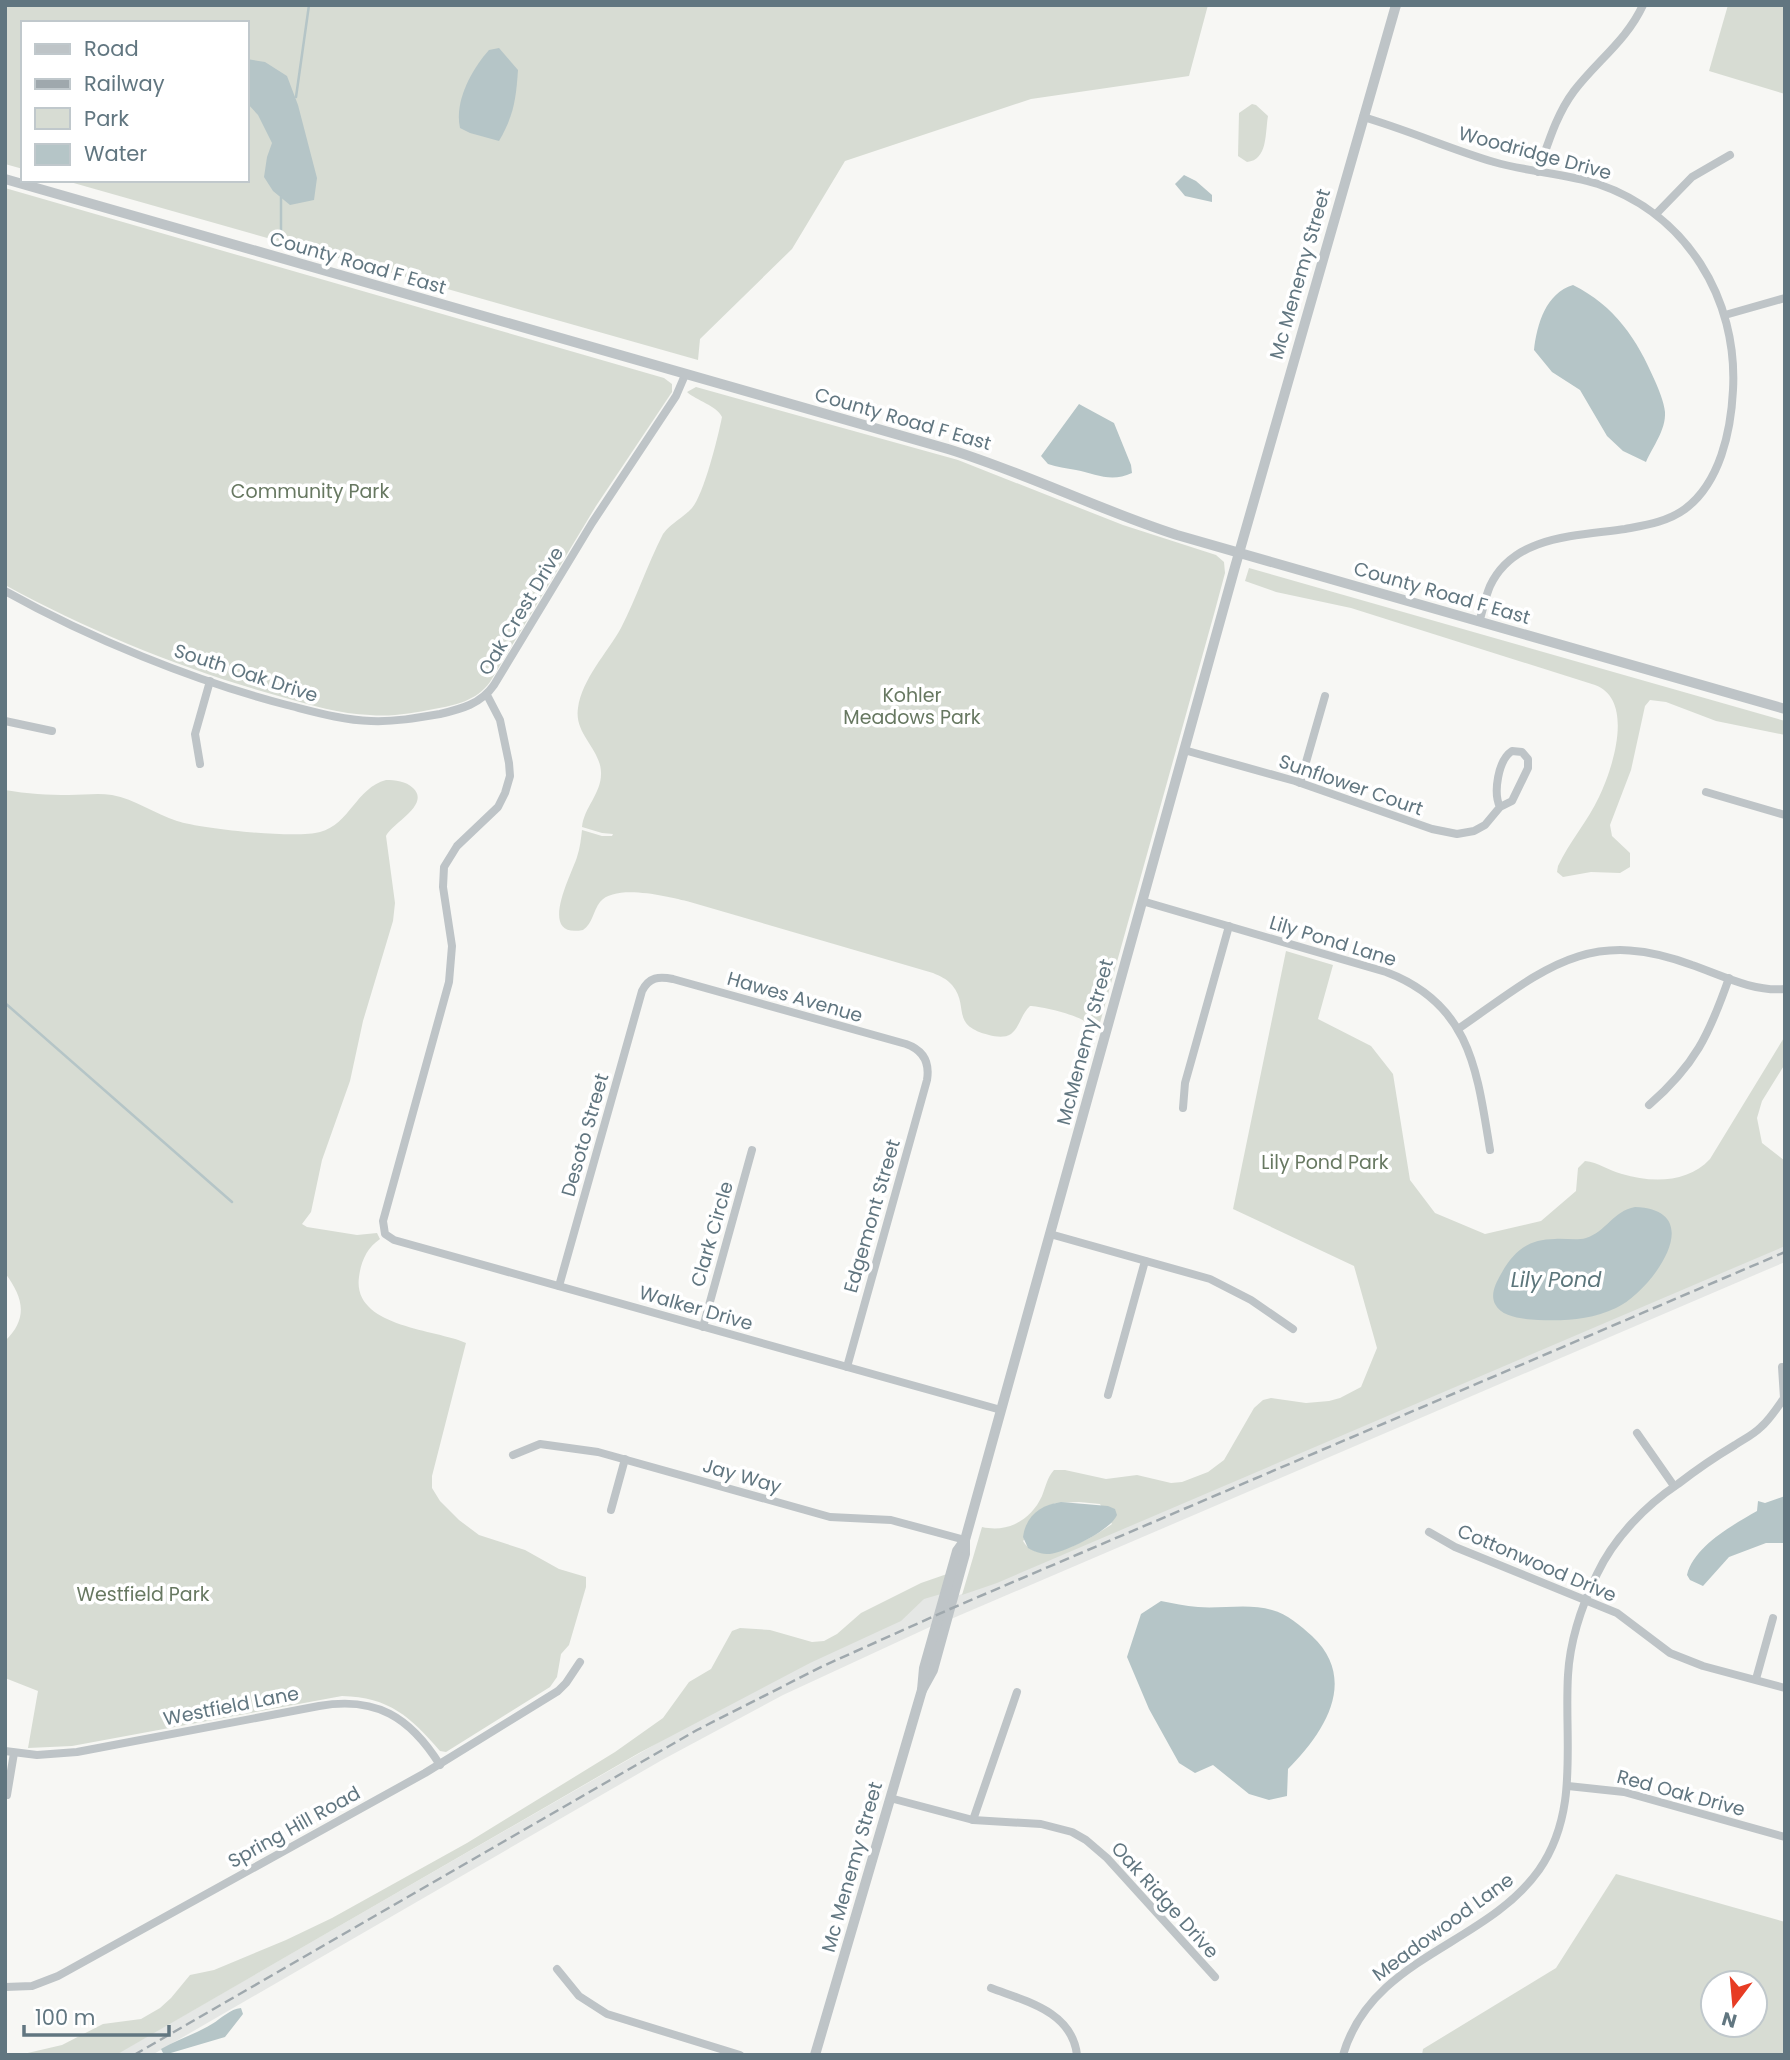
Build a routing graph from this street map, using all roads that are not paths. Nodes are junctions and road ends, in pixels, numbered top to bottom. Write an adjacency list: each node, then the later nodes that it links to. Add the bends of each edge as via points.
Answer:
1 (1396, 5): 3 (street, Mc Menemy Street)
2 (1643, 5): 5 (street, via 1628,32 1572,94)
3 (1363, 117): 5 (street, Woodridge Drive, via 1472,155); 11 (street, Mc Menemy Street)
4 (1730, 155): 7 (street, via 1692,177)
5 (1538, 172): 7 (street, Woodridge Drive, via 1597,184)
6 (5, 179): 10 (street, County Road F East)
7 (1656, 214): 9 (street, Woodridge Drive, via 1707,274)
8 (1785, 298): 9 (street)
9 (1725, 315): 13 (street, Woodridge Drive, via 1733,354 1733,403 1723,450 1704,490 1685,509 1660,522 1529,547 1497,574)
10 (685, 375): 11 (street, County Road F East, via 969,455 1135,521); 15 (street, Oak Crest Drive, via 677,396)
11 (1239, 553): 13 (street, County Road F East); 20 (street, McMenemy Street)
12 (5, 591): 14 (street, South Oak Drive, via 111,642)
13 (1479, 622): 17 (street, County Road F East)
14 (210, 681): 15 (street, South Oak Drive, via 291,706 369,721 454,711); 21 (street, via 195,737)
15 (487, 695): 37 (street, Oak Crest Drive, via 500,720 509,763 508,784 498,807 457,846 444,867 452,949 449,982 383,1221)
16 (1325, 696): 22 (street)
17 (1785, 709)
18 (5, 721): 19 (street)
19 (52, 731)
20 (1184, 750): 22 (street, Sunflower Court); 26 (street, McMenemy Street)
21 (200, 764)
22 (1300, 783): 24 (street, Sunflower Court, via 1452,834 1482,827)
23 (1706, 792): 25 (street)
24 (1500, 807): 24 (street, Sunflower Court, via 1511,802 1528,768 1522,752 1509,752 1503,763 1496,795)
25 (1785, 815)
26 (1142, 901): 27 (street, Lily Pond Lane); 38 (street, McMenemy Street)
27 (1229, 926): 31 (street, Lily Pond Lane, via 1393,974 1427,995); 34 (street, via 1185,1083)
28 (1729, 978): 29 (street, via 1760,988); 31 (street, via 1656,953 1595,951 1549,967); 33 (street, via 1697,1053)
29 (1785, 989)
30 (642, 991): 32 (street, Hawes Avenue, via 651,980 667,978 906,1044 921,1052); 40 (street, Desoto Street)
31 (1458, 1029): 36 (street, Lily Pond Lane, via 1475,1068)
32 (928, 1074): 43 (street, Edgemont Street)
33 (1649, 1105)
34 (1183, 1108)
35 (752, 1150): 41 (street, Clark Circle)
36 (1490, 1150)
37 (384, 1233): 40 (street, Walker Drive, via 394,1240)
38 (1050, 1234): 39 (street); 47 (street, McMenemy Street)
39 (1145, 1261): 42 (street, via 1227,1286); 45 (street)
40 (559, 1286): 41 (street, Walker Drive)
41 (703, 1326): 43 (street, Walker Drive)
42 (1293, 1329)
43 (847, 1367): 47 (street, Walker Drive)
44 (1782, 1367): 46 (street, Meadowood Lane)
45 (1108, 1395)
46 (1784, 1399): 51 (street, Meadowood Lane, via 1760,1428)
47 (1001, 1410): 54 (street, McMenemy Street)
48 (1636, 1433): 51 (street)
49 (513, 1455): 50 (street, Jay Way, via 542,1444)
50 (625, 1459): 52 (street); 54 (street, Jay Way, via 830,1517 891,1520)
51 (1674, 1486): 55 (street, Meadowood Lane, via 1622,1536 1597,1574)
52 (611, 1510)
53 (1429, 1532): 55 (street, Cottonwood Drive)
54 (965, 1541): 60 (street, McMenemy Street, via 957,1551)
55 (1587, 1600): 58 (street, Cottonwood Drive, via 1617,1614 1670,1653); 64 (street, Meadowood Lane, via 1577,1624 1568,1672)
56 (1773, 1618): 58 (street)
57 (580, 1662): 63 (street, Spring Hill Road, via 558,1691)
58 (1756, 1679): 59 (street, Cottonwood Drive)
59 (1785, 1688)
60 (922, 1690): 66 (street, Mc Menemy Street)
61 (1017, 1692): 67 (street)
62 (10, 1752): 63 (street, Westfield Lane, via 82,1751 348,1703 374,1707 402,1720); 65 (street)
63 (440, 1765): 71 (street, Spring Hill Road, via 58,1976 32,1986)
64 (1568, 1786): 68 (street, Red Oak Drive, via 1624,1792); 76 (street, Meadowood Lane, via 1562,1823 1539,1870 1496,1911 1387,1984 1353,2028)
65 (7, 1795)
66 (890, 1798): 67 (street, Oak Ridge Drive); 74 (street, Mc Menemy Street)
67 (972, 1820): 70 (street, Oak Ridge Drive, via 1041,1824 1086,1840)
68 (1785, 1837)
69 (557, 1969): 73 (street, via 579,1996 607,2014)
70 (1215, 1978)
71 (5, 1987)
72 (991, 1988): 75 (street, via 1050,2012 1067,2028)
73 (740, 2055)
74 (815, 2055)
75 (1077, 2055)
76 (1343, 2055)

